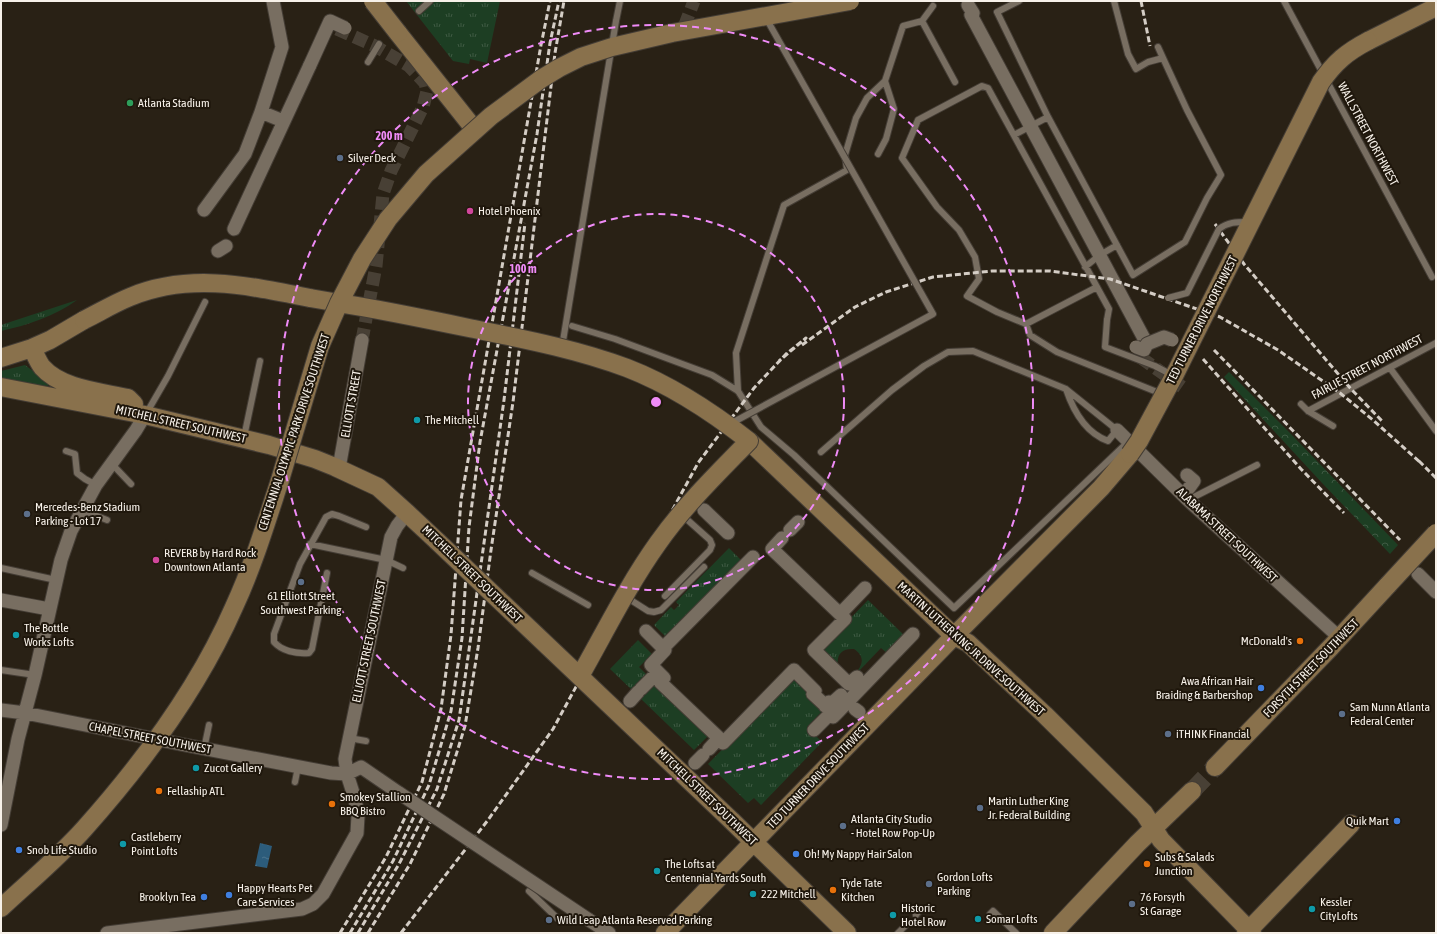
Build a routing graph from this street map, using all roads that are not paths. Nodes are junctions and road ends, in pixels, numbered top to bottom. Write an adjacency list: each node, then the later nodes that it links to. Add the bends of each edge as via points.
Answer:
1 (273, 1): 23 (street, via 282,47)
2 (373, 1): 27 (street, bridge)
3 (430, 1): 12 (lane)
4 (620, 1): 17 (lane, bridge)
5 (850, 1): 13 (street, CENTENNIAL OLYMPIC PARK DRIVE SOUTHWEST, bridge)
6 (1019, 1): 24 (lane, via 997,12)
7 (1114, 1): 19 (lane, via 1128,54 1136,69)
8 (1284, 1): 36 (lane, WALL STREET NORTHWEST)
9 (968, 5): 26 (street)
10 (933, 6): 14 (lane)
11 (1436, 7): 31 (street, TED TURNER DRIVE NORTHWEST, bridge, via 1368,41 1340,58 1330,68)
12 (419, 10)
13 (766, 17): 17 (street, CENTENNIAL OLYMPIC PARK DRIVE SOUTHWEST, bridge, via 672,33); 59 (lane, bridge, via 933,314)
14 (922, 20): 21 (lane, via 903,26); 22 (lane)
15 (345, 28): 25 (street, bridge, via 330,21)
16 (379, 44): 20 (lane)
17 (612, 47): 27 (street, CENTENNIAL OLYMPIC PARK DRIVE SOUTHWEST, bridge, via 581,57 541,79); 47 (lane)
18 (1158, 47): 19 (lane)
19 (1163, 58): 33 (lane, via 1221,175 1185,242 1133,275)
20 (368, 62)
21 (885, 80): 29 (lane, via 894,109 886,139); 54 (lane, via 867,98 856,118 845,155 847,170 784,205 736,353)
22 (955, 82)
23 (261, 112): 25 (street); 30 (street, via 245,154)
24 (1048, 117): 26 (lane); 33 (lane)
25 (283, 121): 32 (street)
26 (1031, 126): 28 (lane); 34 (street)
27 (475, 130): 40 (street, CENTENNIAL OLYMPIC PARK DRIVE SOUTHWEST, bridge, via 426,174 388,219 362,259)
28 (1014, 135): 35 (lane); 41 (lane, via 988,88 982,86 918,120 902,158 937,207 959,230 975,257 979,279 967,296)
29 (878, 154)
30 (204, 210)
31 (1251, 222): 38 (lane, bridge, via 1233,222 1219,230 1187,293); 51 (street, TED TURNER DRIVE NORTHWEST, bridge)
32 (234, 229)
33 (1117, 245): 34 (lane)
34 (1100, 255): 35 (lane); 44 (street, bridge, via 1142,346 1164,337)
35 (1086, 267): 37 (lane)
36 (1432, 277)
37 (1097, 287): 41 (lane); 51 (lane, bridge, via 1108,309 1105,347)
38 (1168, 298)
39 (205, 302): 58 (lane, via 168,376)
40 (339, 303): 46 (street, MARTIN LUTHER KING JR DRIVE SOUTHWEST, bridge, via 250,286 199,282 177,284 132,296); 47 (street, MARTIN LUTHER KING JR DRIVE SOUTHWEST, bridge); 119 (street, CENTENNIAL OLYMPIC PARK DRIVE SOUTHWEST, bridge, via 320,346 251,568 213,651)
41 (1026, 324): 55 (lane, via 1030,335 1057,352)
42 (572, 326): 54 (lane, via 712,375)
43 (362, 340): 70 (street, ELLIOTT STREET)
44 (1172, 340)
45 (1436, 343): 50 (lane, FAIRLIE STREET NORTHWEST)
46 (32, 348): 48 (street); 58 (street, via 42,366 56,379 67,384 128,398)
47 (562, 348): 64 (street, MARTIN LUTHER KING JR DRIVE SOUTHWEST, bridge, via 628,369 652,380 721,419)
48 (1, 358)
49 (260, 361): 63 (lane)
50 (1390, 368): 57 (lane, FAIRLIE STREET NORTHWEST); 62 (lane)
51 (1174, 376): 55 (street, TED TURNER DRIVE NORTHWEST, bridge)
52 (1, 387): 58 (street, MITCHELL STREET SOUTHWEST)
53 (1066, 389): 61 (lane); 61 (lane, via 1079,418 1100,438 1108,441); 67 (lane, via 973,351 948,352 892,390)
54 (738, 391): 65 (lane, via 761,427 794,455 954,608)
55 (1163, 395): 103 (street, TED TURNER DRIVE NORTHWEST, bridge, via 1139,441 1112,476)
56 (1301, 404): 57 (lane)
57 (1308, 411): 60 (lane)
58 (145, 415): 63 (street, MITCHELL STREET SOUTHWEST); 68 (street)
59 (726, 426)
60 (1333, 426)
61 (1117, 430): 65 (street, ALABAMA STREET SOUTHWEST)
62 (1436, 431)
63 (244, 439): 70 (street, MITCHELL STREET SOUTHWEST)
64 (749, 441): 77 (street, bridge); 103 (street, MARTIN LUTHER KING JR DRIVE SOUTHWEST)
65 (1129, 441): 73 (street, ALABAMA STREET SOUTHWEST)
66 (66, 451): 72 (lane, via 75,454 77,473)
67 (821, 452)
68 (112, 464): 71 (lane); 72 (street)
69 (1257, 465): 73 (lane)
70 (339, 468): 76 (street, MITCHELL STREET SOUTHWEST, via 378,487)
71 (131, 484)
72 (96, 485): 74 (street)
73 (1188, 488): 104 (street, ALABAMA STREET SOUTHWEST)
74 (82, 510): 78 (lane); 92 (street, via 71,531)
75 (704, 510): 81 (street)
76 (408, 513): 85 (street, ELLIOTT STREET SOUTHWEST, via 393,534); 109 (street, MITCHELL STREET SOUTHWEST, bridge)
77 (681, 514): 95 (street, bridge, via 639,571); 96 (lane, via 710,540 712,545 701,560)
78 (107, 520)
79 (366, 527): 83 (lane, via 332,514 326,517)
80 (790, 530): 84 (street)
81 (728, 533)
82 (1436, 533): 104 (street, FORSYTH STREET SOUTHWEST, bridge)
83 (310, 544): 85 (lane); 89 (lane, via 274,634 274,642 280,648 303,654 309,653 312,649)
84 (772, 548): 100 (street); 105 (street, via 768,544 754,558 751,555 708,604)
85 (386, 560): 88 (lane); 117 (street, ELLIOTT STREET SOUTHWEST)
86 (704, 567): 95 (lane, via 661,610 648,611)
87 (1, 568): 92 (lane)
88 (403, 568)
89 (327, 573)
90 (532, 573): 98 (lane)
91 (1418, 574): 94 (street)
92 (56, 580): 99 (street)
93 (865, 588): 100 (street)
94 (1436, 592)
95 (625, 596): 109 (street, bridge)
96 (665, 596)
97 (1, 600): 99 (street)
98 (588, 605)
99 (49, 609): 108 (street)
100 (840, 614): 110 (street, via 844,619 814,650)
101 (646, 631): 105 (street)
102 (913, 634): 110 (street, via 885,655)
103 (954, 636): 130 (street, MARTIN LUTHER KING JR DRIVE SOUTHWEST, via 968,642 1144,813); 131 (street, TED TURNER DRIVE SOUTHWEST)
104 (1340, 638): 124 (street, FORSYTH STREET SOUTHWEST)
105 (663, 648): 107 (street, via 665,650 650,665)
106 (1, 670): 108 (lane)
107 (658, 672): 111 (street); 118 (street, via 664,678 660,682)
108 (35, 675): 114 (street)
109 (580, 676): 131 (street, MITCHELL STREET SOUTHWEST, bridge)
110 (854, 686): 113 (street, via 846,700)
111 (636, 694)
112 (1, 710): 114 (street, CHAPEL STREET SOUTHWEST)
113 (830, 710): 116 (street, via 832,717 828,716); 118 (street, via 794,670 723,743)
114 (25, 713): 119 (street, CHAPEL STREET SOUTHWEST); 129 (street, via 15,772)
115 (209, 725): 121 (lane)
116 (814, 730)
117 (349, 738): 120 (lane); 125 (street, ELLIOTT STREET SOUTHWEST, via 345,759)
118 (719, 738): 122 (street)
119 (157, 739): 121 (street, CHAPEL STREET SOUTHWEST); 133 (street, CENTENNIAL OLYMPIC PARK DRIVE SOUTHWEST, via 84,830)
120 (366, 742)
121 (204, 749): 123 (street, CHAPEL STREET SOUTHWEST)
122 (702, 756)
123 (298, 767): 125 (street, CHAPEL STREET SOUTHWEST); 126 (lane)
124 (1215, 767)
125 (347, 774): 138 (street, ELLIOTT STREET SOUTHWEST, via 358,816 357,833 323,894 313,904 302,909); 139 (street, CHAPEL STREET SOUTHWEST, bridge, via 361,767)
126 (295, 782)
127 (1192, 791): 130 (street)
128 (1351, 824): 137 (street)
129 (1, 825)
130 (1154, 827): 137 (street, MARTIN LUTHER KING JR DRIVE SOUTHWEST, via 1161,840); 144 (street)
131 (754, 842): 140 (street, TED TURNER DRIVE SOUTHWEST); 141 (street, MITCHELL STREET SOUTHWEST)
132 (529, 891): 135 (lane)
133 (1, 908)
134 (990, 914): 143 (lane, via 993,911)
135 (557, 918)
136 (906, 925): 142 (lane)
137 (1249, 932)
138 (107, 933)
139 (608, 933)
140 (665, 933)
141 (847, 933)
142 (898, 933)
143 (1016, 933)
144 (1053, 933)

